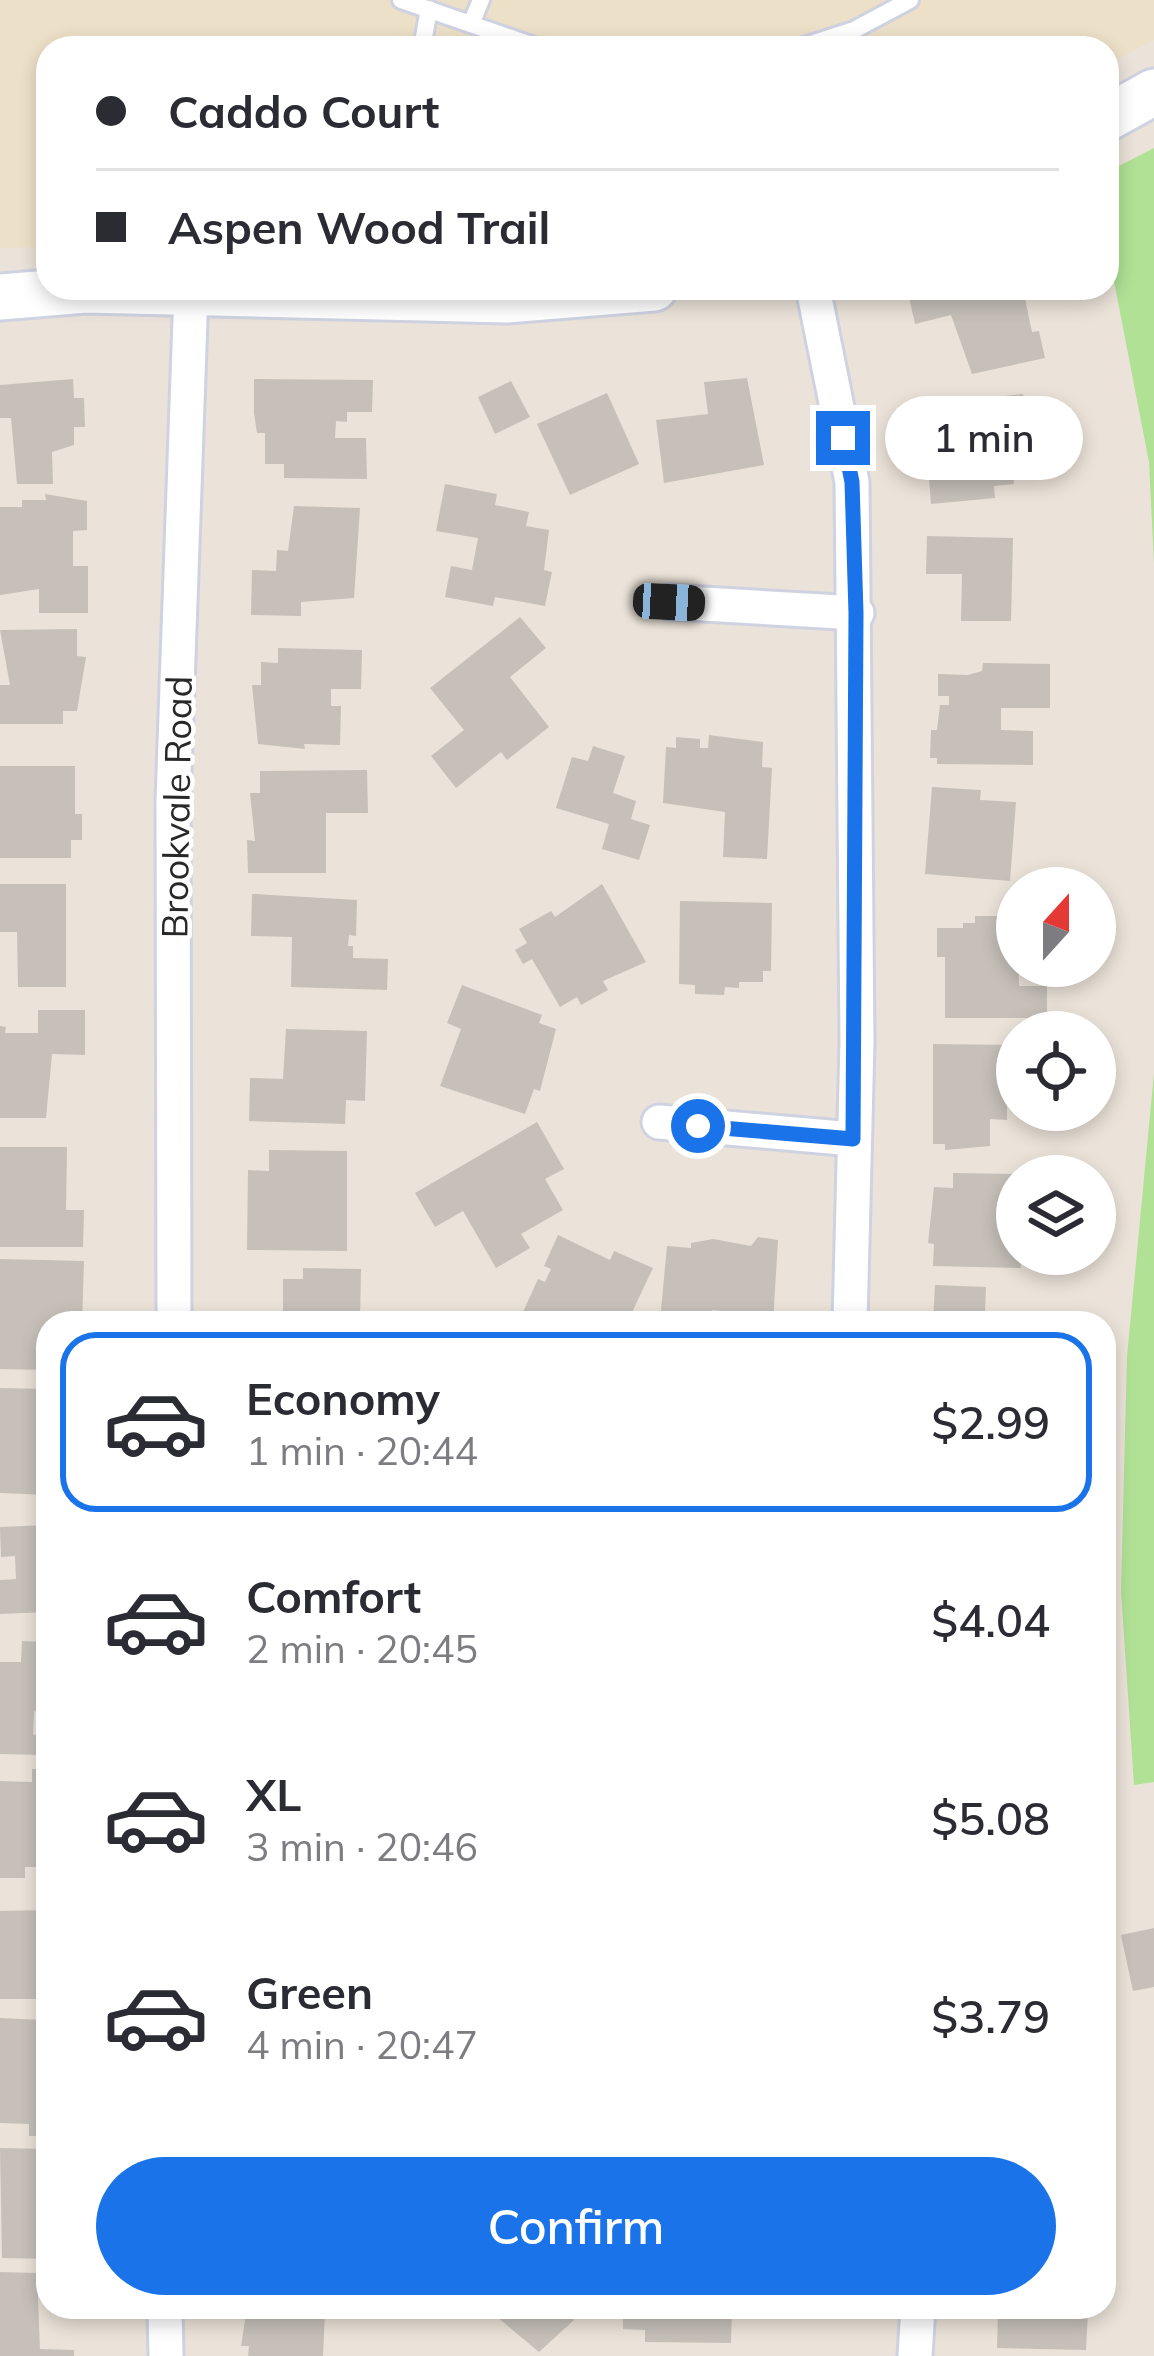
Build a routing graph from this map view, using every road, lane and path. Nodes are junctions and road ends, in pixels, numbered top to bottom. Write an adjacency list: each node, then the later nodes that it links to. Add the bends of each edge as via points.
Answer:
1 (401, 0): 4 (lane)
2 (481, 0): 5 (lane)
3 (910, 0): 8 (lane)
4 (429, 9): 5 (lane); 6 (lane)
5 (471, 24): 7 (lane)
6 (424, 36)
7 (496, 36)
8 (835, 36)
9 (1154, 92): 10 (street)
10 (1119, 111)
11 (36, 294): 12 (street)
12 (0, 297)
13 (191, 300): 19 (street, Brookvale Road, via 173,800)
14 (814, 300): 16 (street, via 852,482)
15 (669, 602): 16 (street)
16 (856, 613): 18 (street)
17 (659, 1122): 18 (street)
18 (853, 1139): 20 (street)
19 (173, 1311)
20 (850, 1311)
21 (165, 2319): 23 (street)
22 (917, 2319): 24 (street)
23 (166, 2356)
24 (915, 2356)

